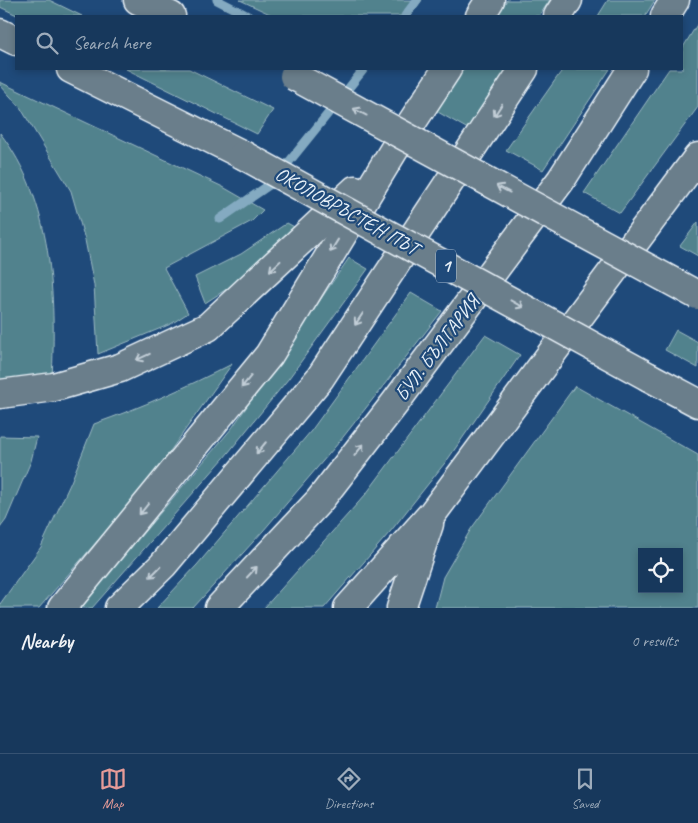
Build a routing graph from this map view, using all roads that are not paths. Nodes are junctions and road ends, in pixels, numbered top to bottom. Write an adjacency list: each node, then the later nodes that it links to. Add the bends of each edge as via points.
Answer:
1 (138, 0): 6 (main road)
2 (479, 0): 7 (main road)
3 (490, 0): 8 (main road)
4 (568, 0): 9 (main road)
5 (675, 0): 10 (main road)
6 (169, 15)
7 (474, 15)
8 (481, 15)
9 (559, 15)
10 (666, 15)
11 (0, 33): 12 (main road)
12 (15, 40)
13 (73, 70): 22 (main road, ОКОЛОВРЪСТЕН ПЪТ / 1, one-way to 22, bridge, via 244,155)
14 (446, 70): 18 (main road)
15 (523, 70): 25 (main road, one-way to 25, via 320,378 163,565)
16 (631, 70): 26 (main road, БУЛ. БЪЛГАРИЯ, one-way to 16, via 319,501 401,396 561,180)
17 (286, 72): 20 (main road, one-way to 17, bridge)
18 (397, 145): 21 (main road, one-way to 21, via 346,198 208,328 120,368 54,387); 24 (main road, one-way to 24, via 269,354)
19 (698, 157): 23 (main road)
20 (697, 295)
21 (0, 394)
22 (698, 403)
23 (432, 514): 27 (main road); 28 (main road)
24 (62, 608)
25 (119, 608)
26 (218, 608)
27 (348, 608)
28 (401, 608)

